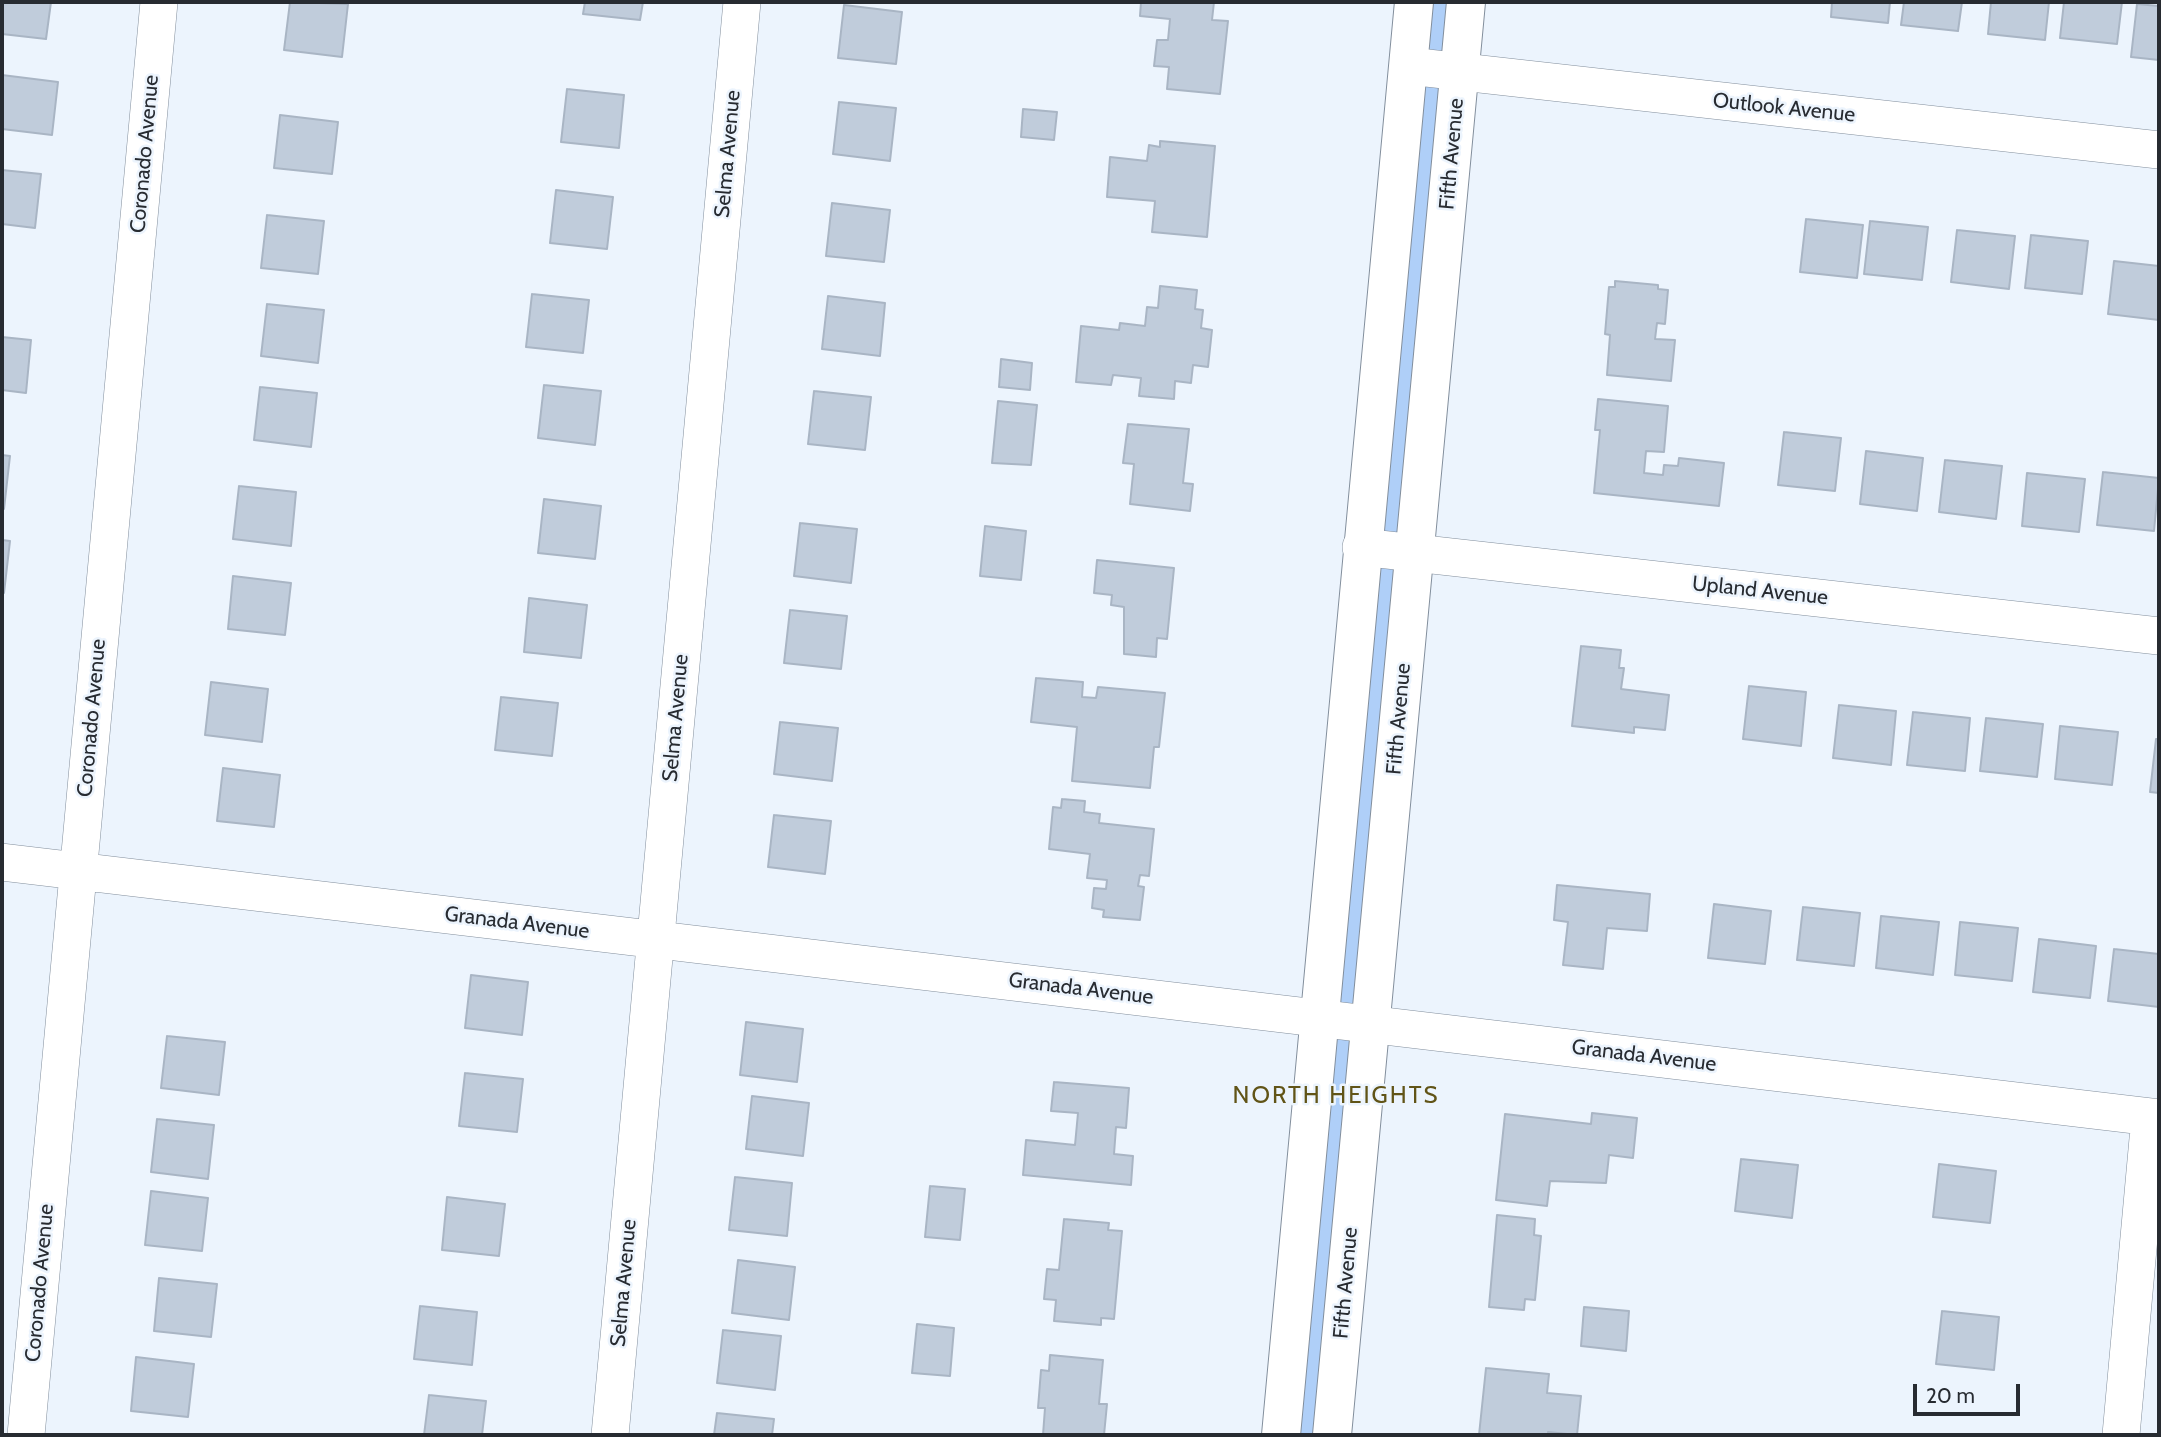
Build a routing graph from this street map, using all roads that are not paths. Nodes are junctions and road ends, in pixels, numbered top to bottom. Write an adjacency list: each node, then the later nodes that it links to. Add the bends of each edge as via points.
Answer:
1 (159, 2): 12 (street, Coronado Avenue)
2 (742, 2): 13 (street, Selma Avenue)
3 (1414, 2): 5 (street)
4 (1466, 2): 6 (street, Fifth Avenue)
5 (1409, 66): 6 (street, Outlook Avenue); 8 (street)
6 (1460, 72): 7 (street, Outlook Avenue); 9 (street, Fifth Avenue)
7 (2159, 150)
8 (1361, 547): 9 (street, Upland Avenue); 14 (street)
9 (1415, 552): 10 (street, Upland Avenue); 15 (street, Fifth Avenue)
10 (2159, 636)
11 (2, 862): 12 (street, Granada Avenue)
12 (78, 871): 13 (street, Granada Avenue); 17 (street, Coronado Avenue)
13 (655, 939): 14 (street, Granada Avenue); 18 (street, Selma Avenue)
14 (1319, 1017): 15 (street, Granada Avenue); 19 (street)
15 (1370, 1023): 16 (street, Granada Avenue); 20 (street, Fifth Avenue)
16 (2155, 1117): 21 (street)
17 (26, 1435)
18 (610, 1435)
19 (1281, 1435)
20 (1332, 1435)
21 (2121, 1435)

